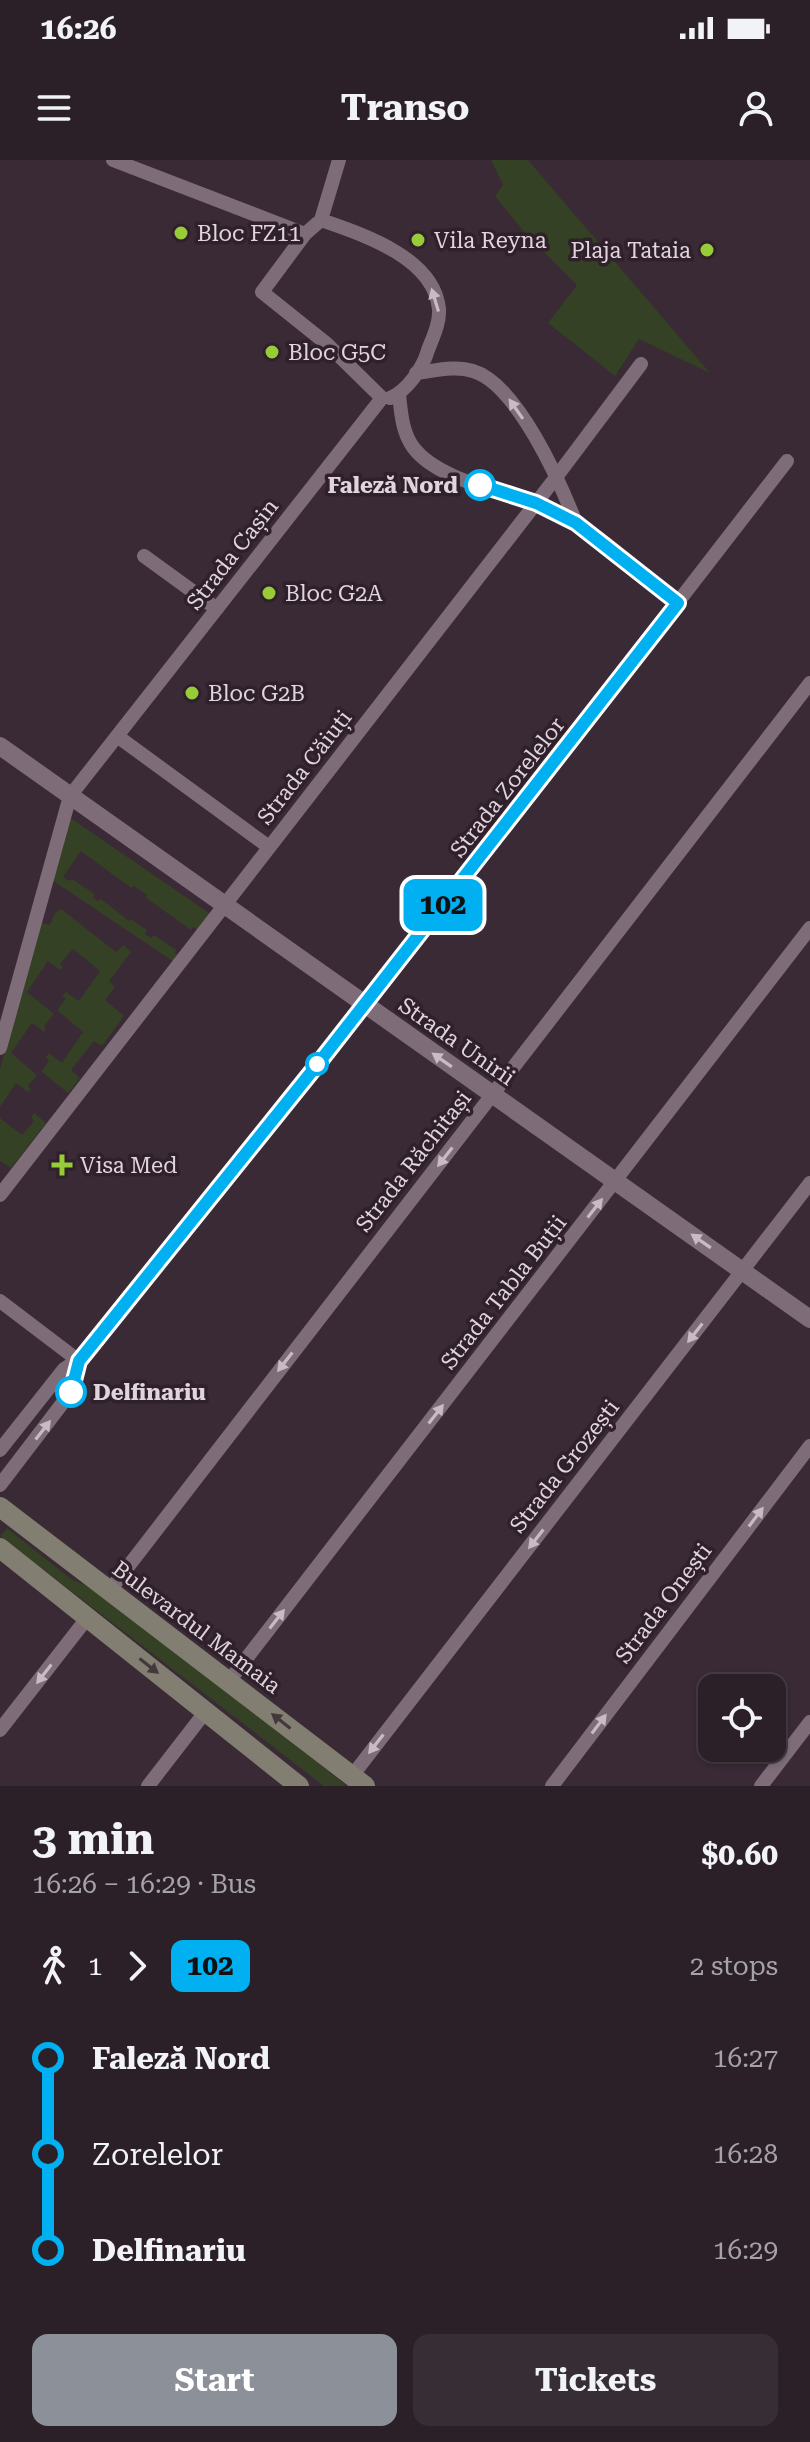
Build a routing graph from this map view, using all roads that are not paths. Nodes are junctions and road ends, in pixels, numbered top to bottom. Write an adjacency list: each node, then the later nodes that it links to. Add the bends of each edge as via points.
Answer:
1 (113, 160): 4 (street)
2 (339, 160): 3 (street)
3 (321, 220): 4 (street); 6 (street, one-way to 3, via 438,324 436,296 418,268 377,240)
4 (305, 234): 8 (street, via 262,292 327,344)
5 (641, 364): 10 (street, Strada Căiuți)
6 (416, 373): 7 (street); 10 (street, one-way to 6, via 515,406 492,379 471,370)
7 (399, 394): 8 (street); 11 (street, via 403,428 413,448 437,468)
8 (382, 398): 15 (street, Strada Cașin)
9 (787, 461): 14 (street, Strada Zorelelor)
10 (557, 476): 11 (street, Strada Căiuți); 12 (street)
11 (536, 503): 12 (street); 20 (street, Strada Căiuți)
12 (576, 523): 14 (street)
13 (144, 556): 15 (street)
14 (678, 603): 23 (street, Strada Zorelelor)
15 (217, 609): 17 (street, Strada Cașin)
16 (810, 683): 25 (street, Strada Răchitași)
17 (117, 736): 19 (street, Strada Cașin); 20 (street)
18 (0, 746): 19 (street, Strada Unirii)
19 (70, 796): 21 (street, Strada Unirii); 24 (street)
20 (269, 847): 21 (street, Strada Căiuți)
21 (224, 905): 23 (street, Strada Unirii); 28 (street, Strada Căiuți)
22 (810, 928): 26 (street, Strada Tabla Buții)
23 (364, 1005): 25 (street, Strada Unirii, one-way to 23); 32 (street, Strada Zorelelor)
24 (0, 1048)
25 (492, 1095): 26 (street, Strada Unirii); 38 (street, Strada Răchitași, one-way to 38)
26 (616, 1182): 29 (street, Strada Unirii, one-way to 26); 40 (street, Strada Tabla Buții, one-way to 26)
27 (810, 1183): 29 (street, Strada Grozești)
28 (0, 1195)
29 (743, 1272): 31 (street, Strada Unirii); 44 (street, Strada Grozești, one-way to 44)
30 (0, 1301): 32 (street)
31 (810, 1319)
32 (79, 1361): 34 (street, Strada Zorelelor, via 64,1369); 35 (street, Strada Zorelelor, one-way to 32, via 71,1392)
33 (810, 1446): 47 (street, Strada Onești, one-way to 33)
34 (0, 1450)
35 (0, 1485)
36 (0, 1507): 38 (main road, Bulevardul Mamaia)
37 (0, 1548): 39 (main road)
38 (110, 1590): 40 (main road, Bulevardul Mamaia)
39 (88, 1617): 41 (main road, one-way to 41); 43 (street, one-way to 43)
40 (229, 1681): 44 (main road, Bulevardul Mamaia, one-way to 40)
41 (206, 1711): 45 (street); 46 (main road)
42 (810, 1722): 48 (street)
43 (0, 1730)
44 (358, 1781)
45 (148, 1786)
46 (299, 1786)
47 (552, 1786)
48 (761, 1786)

